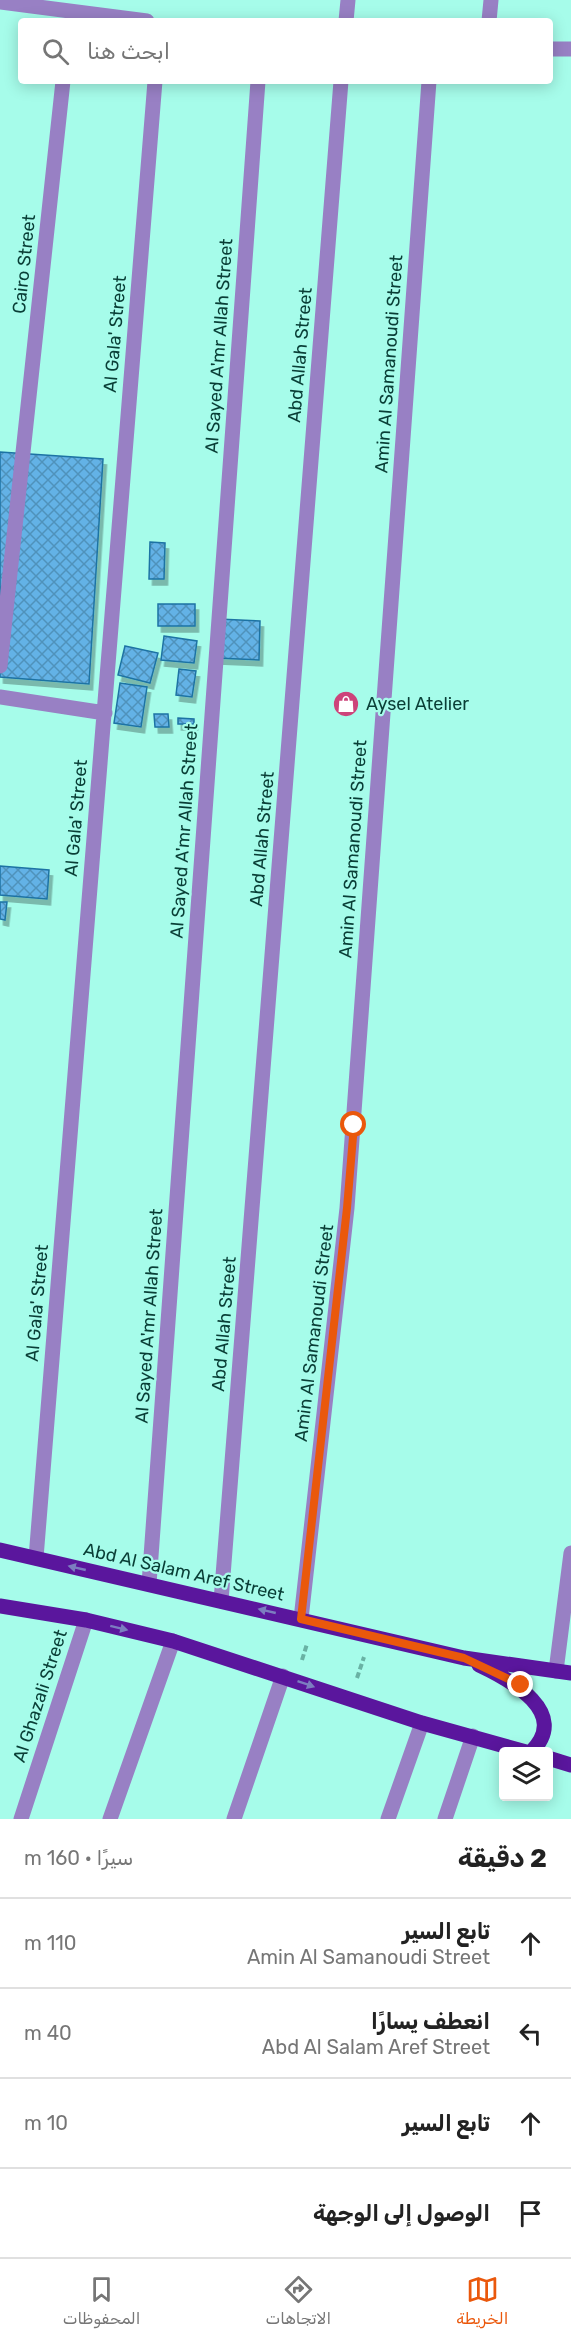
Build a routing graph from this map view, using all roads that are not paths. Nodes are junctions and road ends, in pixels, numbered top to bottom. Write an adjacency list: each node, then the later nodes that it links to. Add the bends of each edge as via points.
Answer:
1 (348, 0): 6 (street)
2 (491, 0): 7 (street)
3 (0, 2): 4 (street)
4 (70, 16): 5 (street)
5 (101, 18)
6 (346, 18)
7 (489, 18)
8 (553, 49): 9 (street)
9 (571, 49)
10 (63, 84): 15 (street, Cairo Street)
11 (155, 84): 17 (street, Al Gala' Street)
12 (258, 84): 21 (street, Al Sayed A'mr Allah Street)
13 (341, 84): 22 (street, Abd Allah Street)
14 (429, 84): 25 (street, Amin Al Samanoudi Street, via 353,1137)
15 (0, 666)
16 (0, 697): 17 (street)
17 (105, 713): 20 (street, Al Gala' Street)
18 (0, 1550): 20 (main road, Abd Al Salam Aref Street)
19 (571, 1553): 28 (street)
20 (36, 1558): 21 (main road, Abd Al Salam Aref Street, one-way to 20)
21 (149, 1584): 22 (main road, Abd Al Salam Aref Street)
22 (221, 1601): 25 (main road, Abd Al Salam Aref Street, one-way to 22)
23 (0, 1606): 24 (main road)
24 (86, 1620): 26 (main road, one-way to 26); 36 (street, Al Ghazali Street)
25 (307, 1620): 27 (main road, Abd Al Salam Aref Street)
26 (173, 1641): 29 (main road); 37 (street)
27 (464, 1658): 28 (main road, Abd Al Salam Aref Street); 33 (main road, via 542,1698 551,1709 554,1722 551,1735)
28 (563, 1672)
29 (289, 1678): 30 (main road, one-way to 30); 38 (street)
30 (422, 1723): 31 (main road); 39 (street)
31 (473, 1736): 32 (main road); 40 (street)
32 (509, 1747)
33 (539, 1747)
34 (553, 1759): 35 (main road)
35 (571, 1765)
36 (21, 1819)
37 (110, 1819)
38 (234, 1819)
39 (388, 1819)
40 (445, 1819)

